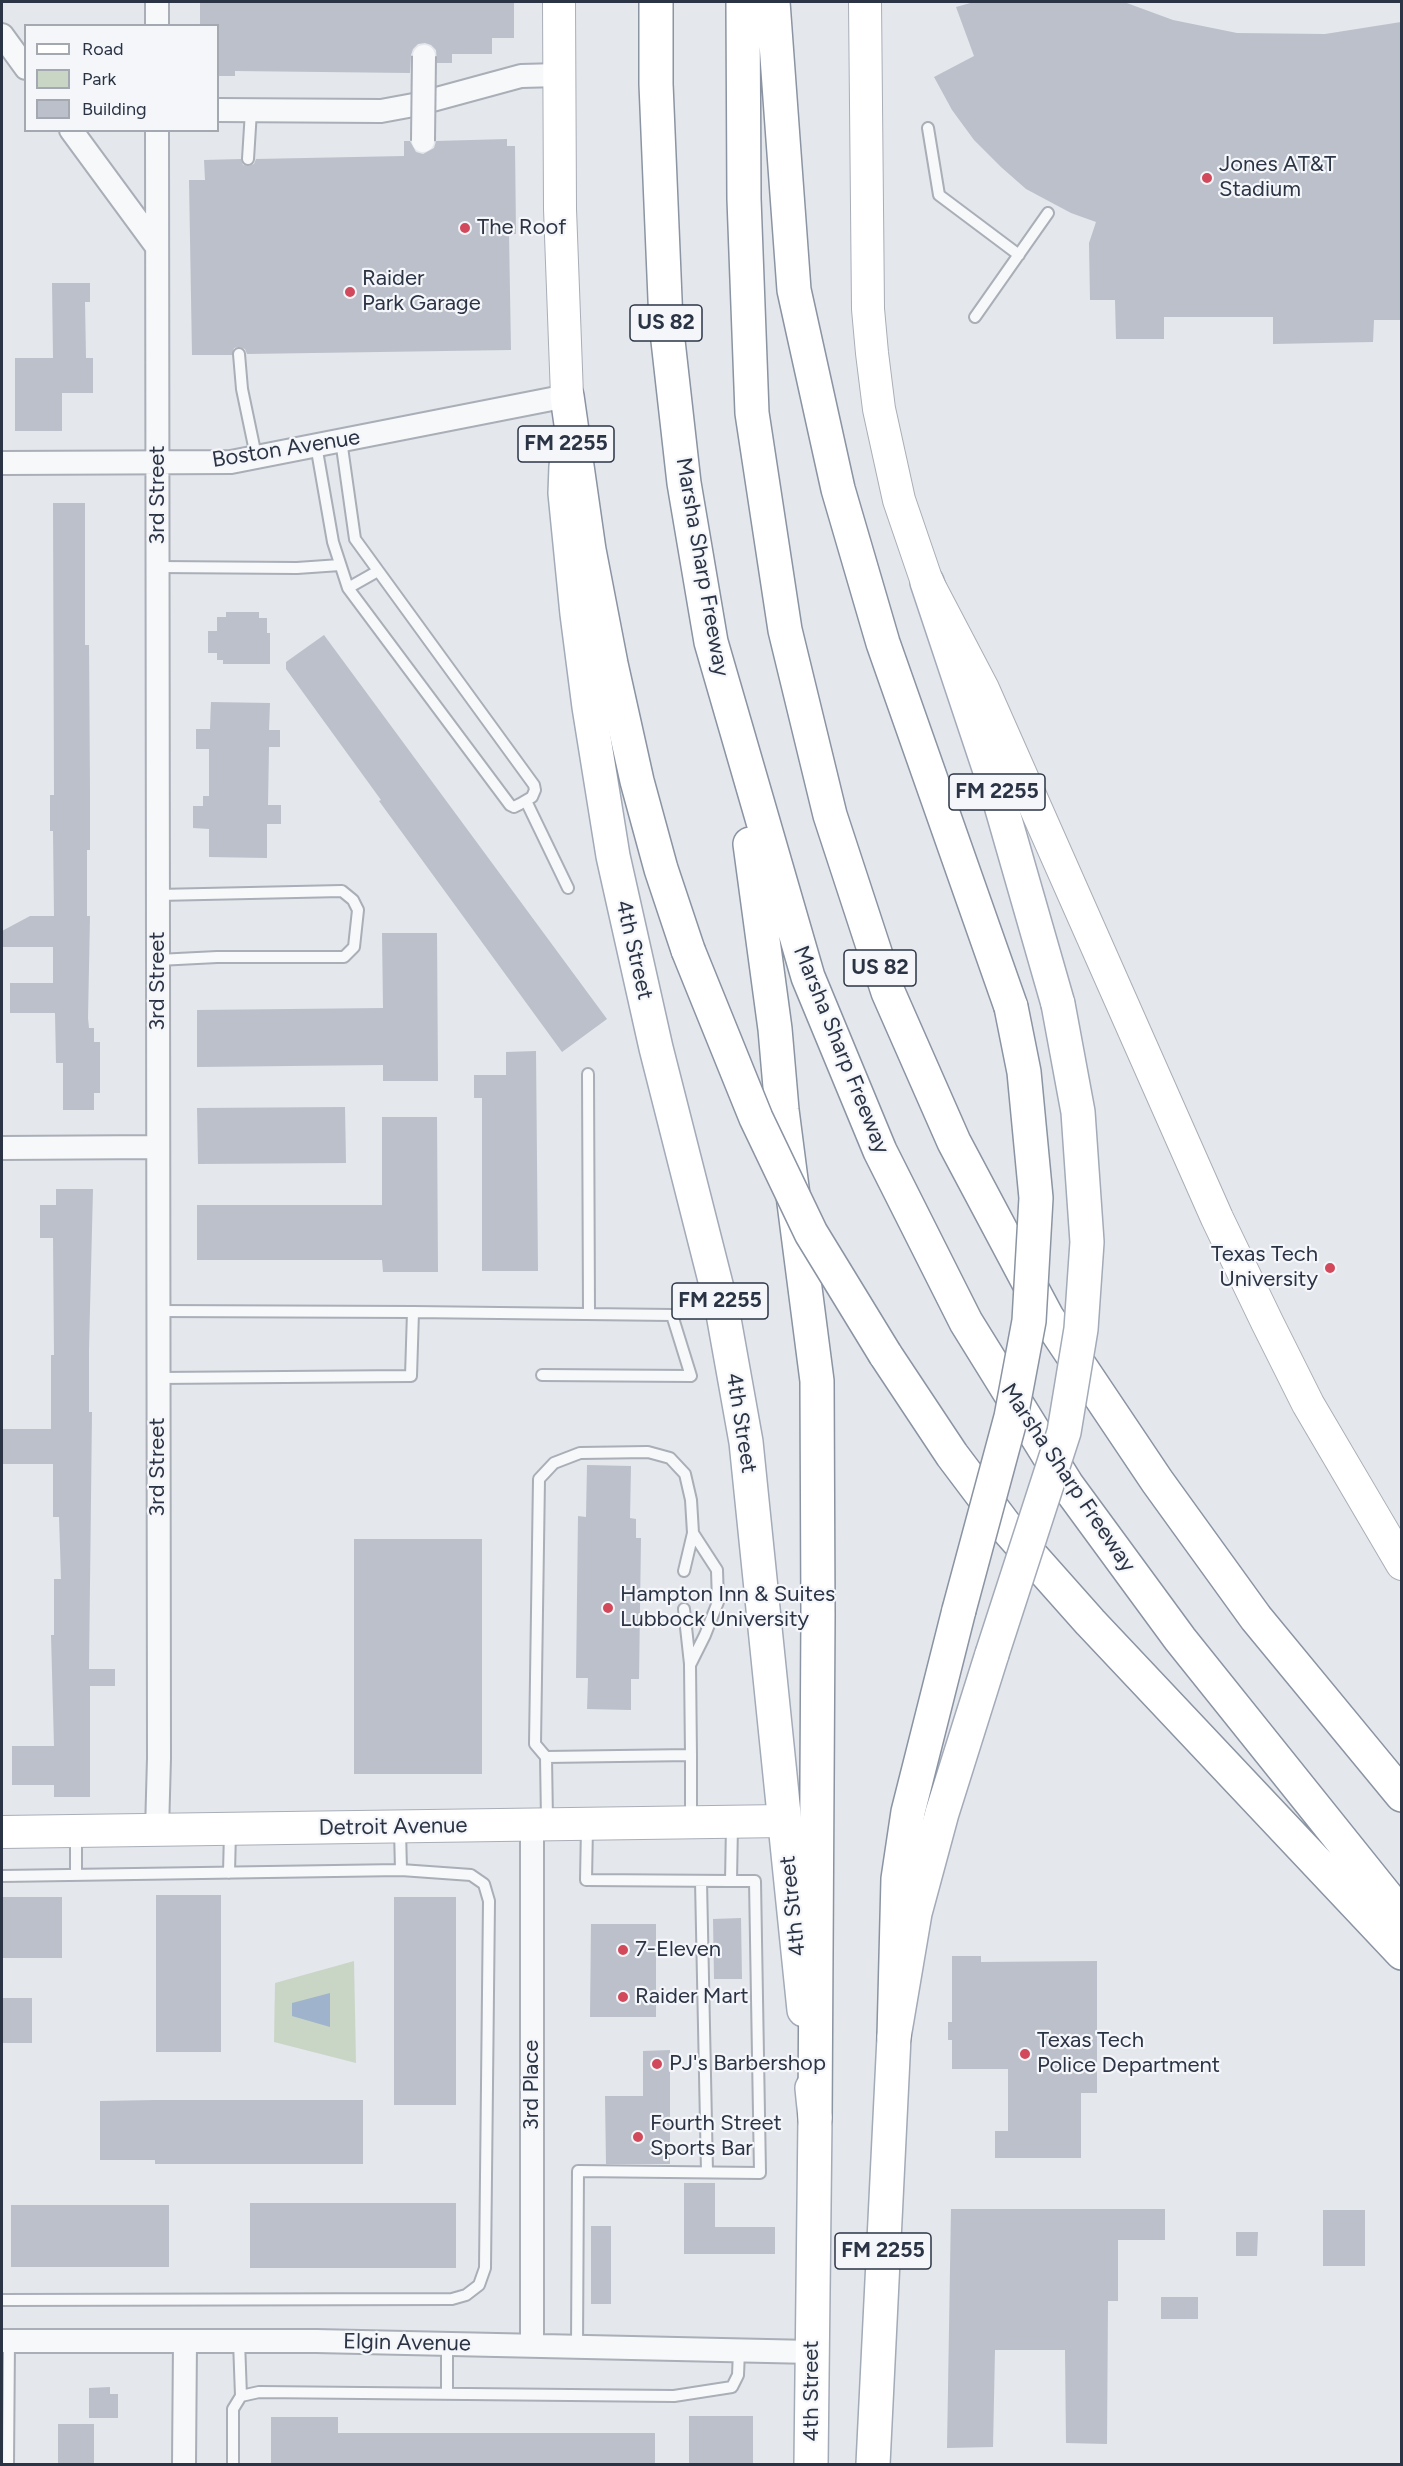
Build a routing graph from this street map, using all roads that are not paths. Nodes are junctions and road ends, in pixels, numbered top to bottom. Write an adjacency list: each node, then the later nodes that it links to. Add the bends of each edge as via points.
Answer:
1 (157, 2): 7 (street)
2 (559, 2): 11 (main road)
3 (656, 2): 35 (main road, Marsha Sharp Freeway / US 82, via 666,323 684,483)
4 (743, 2): 55 (main road, US 82, via 744,200 752,413 785,630 830,815 888,992 954,1142 1047,1317 1256,1618)
5 (773, 2): 74 (main road, bridge, via 794,290 838,489 883,643 1011,1007 1024,1072 1036,1198 1029,1321 1011,1417 908,1812 898,1879)
6 (865, 2): 33 (main road, via 868,309 872,353 879,409 899,500)
7 (157, 24)
8 (2, 35): 10 (street)
9 (424, 57): 17 (street, bridge)
10 (24, 65)
11 (559, 75): 13 (street, via 521,76 381,111); 24 (main road)
12 (219, 110): 13 (street)
13 (251, 111): 18 (lane)
14 (928, 128): 21 (lane, via 939,195)
15 (72, 132): 20 (street)
16 (156, 132): 20 (street, 3rd Street)
17 (423, 141)
18 (249, 159)
19 (1048, 213): 21 (lane)
20 (156, 247): 29 (street, 3rd Street)
21 (1018, 255): 22 (lane)
22 (975, 317)
23 (239, 354): 27 (lane)
24 (567, 396): 25 (street, Boston Avenue); 56 (main road, 4th Street / FM 2255, via 565,493 589,707 624,908 722,1308 744,1431); 73 (main road, bridge, via 587,539 611,664 661,869 688,950 756,1118 811,1233 952,1455 1010,1532)
25 (341, 440): 26 (street, Boston Avenue); 32 (lane, via 356,539)
26 (316, 445): 27 (street, Boston Avenue); 30 (lane)
27 (256, 456): 29 (street, Boston Avenue, via 231,462)
28 (2, 463): 29 (street, Boston Avenue)
29 (158, 463): 31 (street, 3rd Street)
30 (340, 565): 31 (lane); 34 (lane)
31 (158, 567): 38 (street, 3rd Street)
32 (378, 571): 34 (lane); 36 (lane, via 534,784 532,797)
33 (927, 582): 49 (main road, via 983,689 1217,1218 1267,1322 1308,1404); 74 (main road, FM 2255, bridge, via 998,795 1058,1004 1078,1112 1087,1242 1081,1329 1064,1432 942,1813 915,1913)
34 (348, 588): 36 (lane, via 510,805)
35 (711, 642): 72 (main road, Marsha Sharp Freeway / US 82, via 808,977 880,1151 966,1322 1067,1485 1180,1639); 75 (main road, via 755,872 817,1381)
36 (526, 801): 37 (lane)
37 (568, 888)
38 (158, 895): 39 (street, 3rd Street); 39 (lane, via 342,891 358,910 354,947 344,957)
39 (158, 960): 41 (street, 3rd Street)
40 (588, 1074): 45 (lane)
41 (158, 1147): 42 (street); 43 (street, 3rd Street)
42 (2, 1148)
43 (158, 1311): 44 (lane); 47 (street, 3rd Street)
44 (413, 1312): 45 (lane); 47 (lane, via 411,1376)
45 (589, 1314): 46 (lane, via 672,1315 691,1376)
46 (542, 1375)
47 (158, 1378): 63 (street, 3rd Street)
48 (693, 1533): 50 (lane); 52 (lane, via 717,1570 718,1602); 54 (lane, via 685,1474 670,1458 648,1452 580,1454 555,1463 539,1479 535,1744)
49 (1401, 1564)
50 (684, 1571)
51 (684, 1609): 52 (lane)
52 (690, 1665): 53 (lane)
53 (691, 1755): 54 (lane); 57 (lane)
54 (546, 1757): 59 (lane, via 546,1786)
55 (1401, 1795)
56 (784, 1821): 58 (main road, Detroit Avenue); 75 (main road, 4th Street / FM 2255)
57 (692, 1822): 58 (main road, Detroit Avenue); 60 (main road, Detroit Avenue)
58 (732, 1822): 71 (lane)
59 (539, 1824): 60 (main road, Detroit Avenue); 61 (main road, Detroit Avenue); 82 (street, 3rd Place)
60 (587, 1824): 70 (lane, via 586,1880)
61 (400, 1826): 62 (main road, Detroit Avenue); 66 (lane)
62 (230, 1830): 63 (main road, Detroit Avenue); 67 (lane)
63 (157, 1831): 65 (main road, Detroit Avenue)
64 (2, 1832): 65 (main road, Detroit Avenue)
65 (76, 1832): 68 (lane)
66 (401, 1870): 67 (lane); 77 (lane, via 471,1875 484,1884 489,1901 485,2268 479,2285 452,2299)
67 (229, 1873): 68 (lane)
68 (76, 1875): 69 (lane)
69 (2, 1876)
70 (701, 1881): 71 (lane); 76 (lane)
71 (731, 1881): 76 (lane, via 755,1881 760,2173)
72 (1401, 1916)
73 (1401, 1953)
74 (894, 2037): 92 (main road, FM 2255)
75 (815, 2118): 85 (main road, 4th Street / FM 2255)
76 (706, 2172): 83 (lane, via 578,2171)
77 (2, 2300)
78 (5, 2341): 79 (street, Elgin Avenue); 88 (lane)
79 (185, 2341): 80 (street, Elgin Avenue); 89 (street)
80 (239, 2341): 81 (street, Elgin Avenue); 87 (lane)
81 (447, 2344): 82 (street, Elgin Avenue); 86 (lane)
82 (532, 2345): 83 (street, Elgin Avenue)
83 (577, 2346): 84 (street, Elgin Avenue)
84 (739, 2351): 85 (street, Elgin Avenue); 86 (lane, via 738,2375 732,2387 674,2396)
85 (812, 2352): 91 (main road, 4th Street / FM 2255)
86 (447, 2394): 87 (lane, via 259,2392)
87 (241, 2396): 90 (lane, via 233,2409)
88 (8, 2464)
89 (184, 2464)
90 (233, 2464)
91 (812, 2464)
92 (873, 2464)

